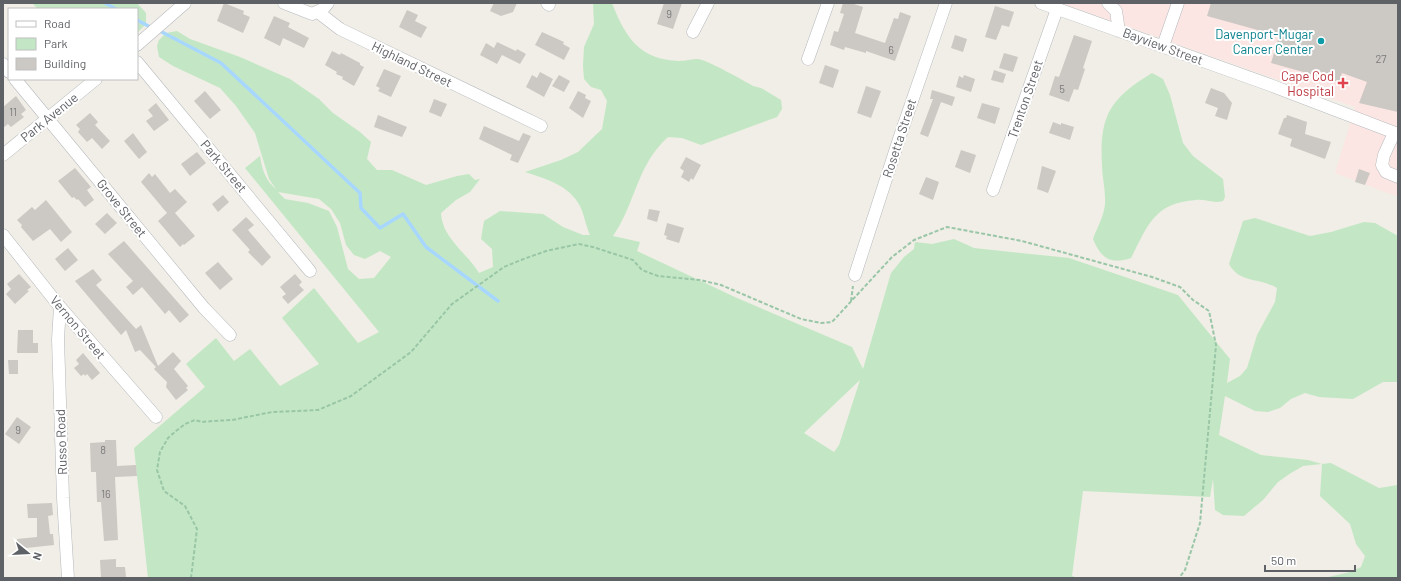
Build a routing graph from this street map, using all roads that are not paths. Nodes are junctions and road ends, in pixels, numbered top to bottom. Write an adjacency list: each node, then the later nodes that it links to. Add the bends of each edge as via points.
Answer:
1 (186, 3): 14 (street)
2 (284, 3): 11 (street, via 304,12)
3 (328, 3): 11 (street)
4 (708, 3): 13 (street)
5 (828, 3): 16 (street)
6 (946, 3): 28 (street, Rosetta Street)
7 (1041, 3): 10 (street, Bayview Street)
8 (1108, 3): 12 (street, via 1116,11)
9 (1178, 3): 15 (street)
10 (1060, 8): 12 (street, Bayview Street); 25 (street, Trenton Street)
11 (318, 12): 21 (street, Highland Street, via 340,29)
12 (1119, 31): 15 (street, Bayview Street)
13 (693, 32)
14 (138, 44)
15 (1163, 46): 22 (street, Bayview Street)
16 (808, 59)
17 (138, 63): 27 (street, Park Street)
18 (16, 80): 20 (street, Grove Street)
19 (95, 80): 20 (street, Park Avenue)
20 (48, 118): 23 (street, Park Avenue); 30 (street, Grove Street, via 204,308)
21 (541, 126)
22 (1396, 133): 24 (street, via 1384,155 1382,165 1386,172)
23 (3, 155)
24 (1398, 177)
25 (993, 190)
26 (3, 235): 29 (street, Vernon Street)
27 (310, 271)
28 (855, 275)
29 (60, 307): 31 (street, Vernon Street); 32 (street, Russo Road, via 58,339)
30 (230, 335)
31 (156, 418)
32 (68, 578)

